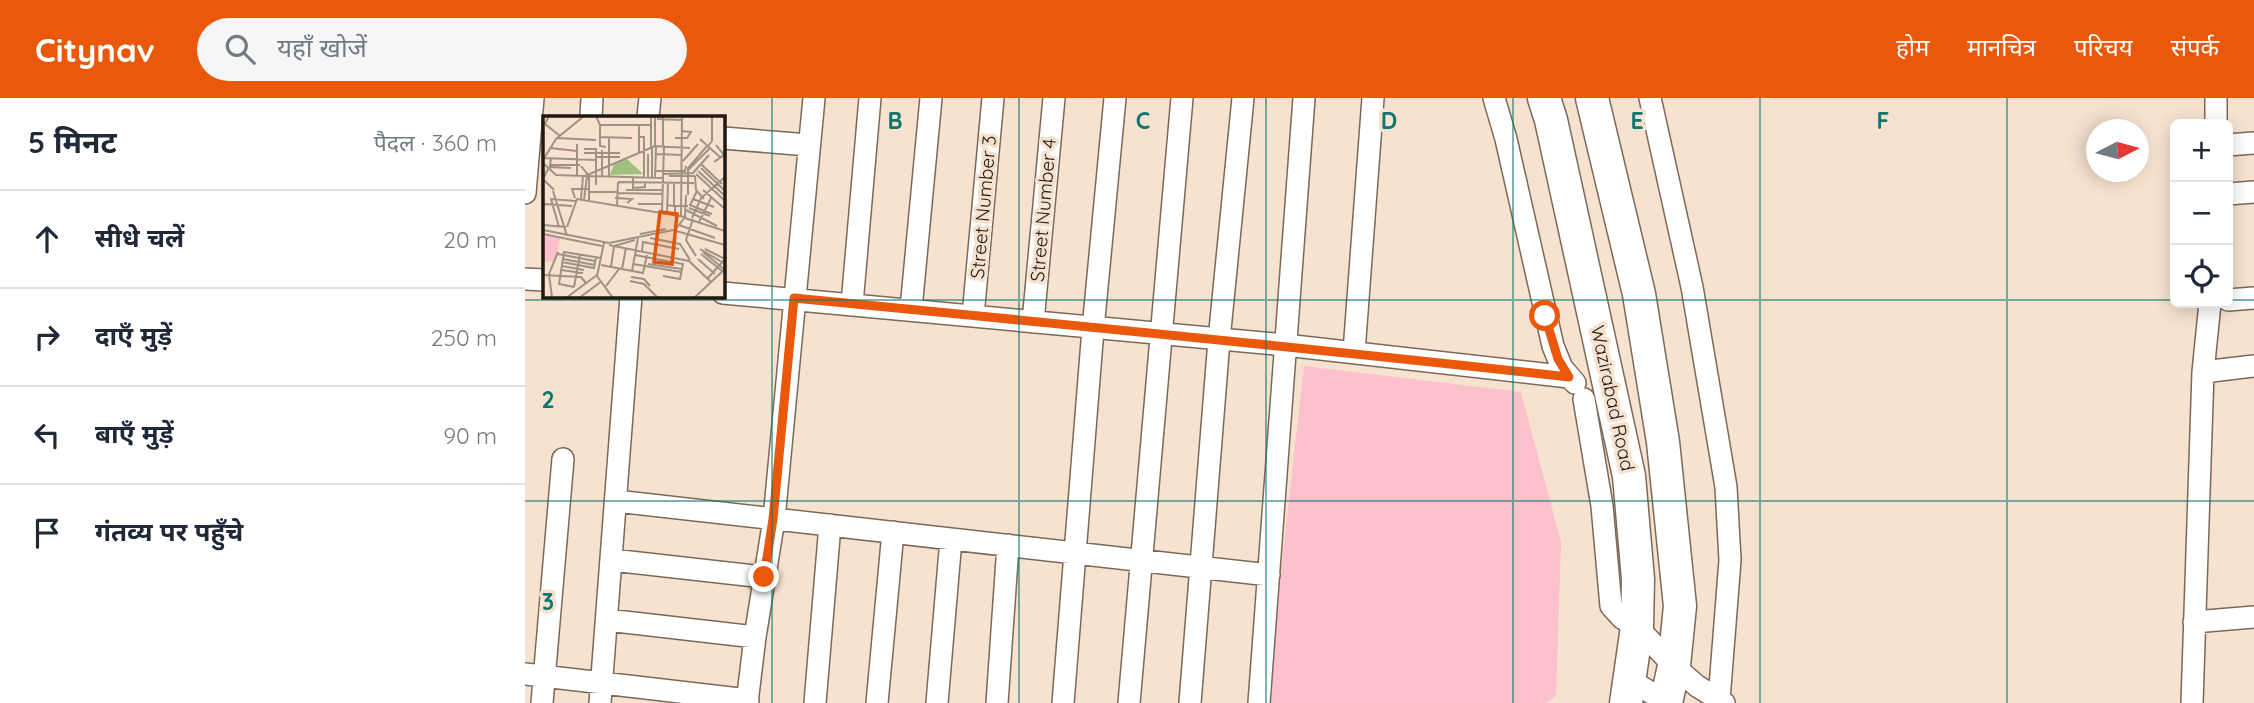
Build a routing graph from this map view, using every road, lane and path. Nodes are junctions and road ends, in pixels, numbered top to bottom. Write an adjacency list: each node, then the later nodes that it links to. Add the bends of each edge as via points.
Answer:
1 (533, 98): 27 (street)
2 (592, 98): 19 (street)
3 (650, 98): 20 (street)
4 (814, 98): 24 (street)
5 (870, 98): 36 (street)
6 (931, 98): 38 (street)
7 (993, 98): 39 (street, Street Number 3)
8 (1054, 98): 40 (street, Street Number 4)
9 (1115, 98): 41 (street)
10 (1182, 98): 42 (street)
11 (1243, 98): 43 (street)
12 (1304, 98): 44 (street)
13 (1373, 98): 45 (street)
14 (1494, 98): 48 (street, via 1553,346)
15 (1543, 98): 50 (highway, Wazirabad Road)
16 (1592, 98): 51 (highway, Wazirabad Road, via 1639,294)
17 (1650, 98): 75 (street, via 1692,287 1726,486 1730,560)
18 (2216, 98): 21 (street)
19 (591, 116)
20 (648, 116)
21 (2216, 119)
22 (725, 138): 24 (street)
23 (2254, 143): 25 (street)
24 (809, 145): 33 (street)
25 (2233, 145)
26 (2254, 192): 28 (street)
27 (525, 193)
28 (2233, 194)
29 (525, 279): 30 (street)
30 (543, 280)
31 (725, 293): 33 (street)
32 (631, 298): 53 (street)
33 (794, 298): 36 (street); 54 (street)
34 (2254, 298): 35 (street)
35 (2233, 300)
36 (852, 304): 38 (street)
37 (2209, 308): 47 (street)
38 (912, 309): 39 (street)
39 (974, 316): 40 (street)
40 (1033, 322): 41 (street)
41 (1093, 329): 42 (street); 59 (street)
42 (1160, 335): 43 (street); 61 (street)
43 (1219, 340): 44 (street); 62 (street)
44 (1285, 345): 45 (street); 63 (street)
45 (1354, 352): 48 (street)
46 (2254, 366): 47 (street)
47 (2203, 372): 67 (street)
48 (1569, 377): 49 (street)
49 (1584, 399): 50 (street); 68 (street, via 1602,506 1611,606)
50 (1617, 420): 51 (highway); 68 (highway, Wazirabad Road, via 1631,489 1639,579)
51 (1660, 426): 70 (highway, Wazirabad Road, via 1680,606)
52 (563, 459): 71 (street)
53 (617, 501): 54 (street); 60 (street)
54 (773, 519): 55 (street); 64 (street)
55 (830, 525): 56 (street); 77 (street)
56 (893, 532): 57 (street); 78 (street)
57 (951, 539): 58 (street); 79 (street)
58 (1008, 545): 59 (street); 80 (street)
59 (1075, 553): 61 (street); 81 (street)
60 (612, 560): 64 (street); 66 (street)
61 (1141, 560): 62 (street); 82 (street)
62 (1202, 567): 63 (street); 83 (street)
63 (1269, 575): 84 (street)
64 (764, 577): 69 (street)
65 (2254, 617): 67 (street)
66 (607, 620): 69 (street); 72 (street)
67 (2195, 622): 86 (street)
68 (1637, 626): 70 (street); 73 (highway, Wazirabad Road)
69 (755, 637): 74 (street)
70 (1674, 666): 75 (street); 85 (highway, Wazirabad Road)
71 (535, 675): 72 (street); 76 (street)
72 (601, 692): 74 (street)
73 (1628, 692): 85 (street)
74 (747, 701)
75 (1722, 702)
76 (542, 703)
77 (815, 703)
78 (877, 703)
79 (937, 703)
80 (997, 703)
81 (1063, 703)
82 (1129, 703)
83 (1190, 703)
84 (1259, 703)
85 (1667, 703)
86 (2192, 703)

